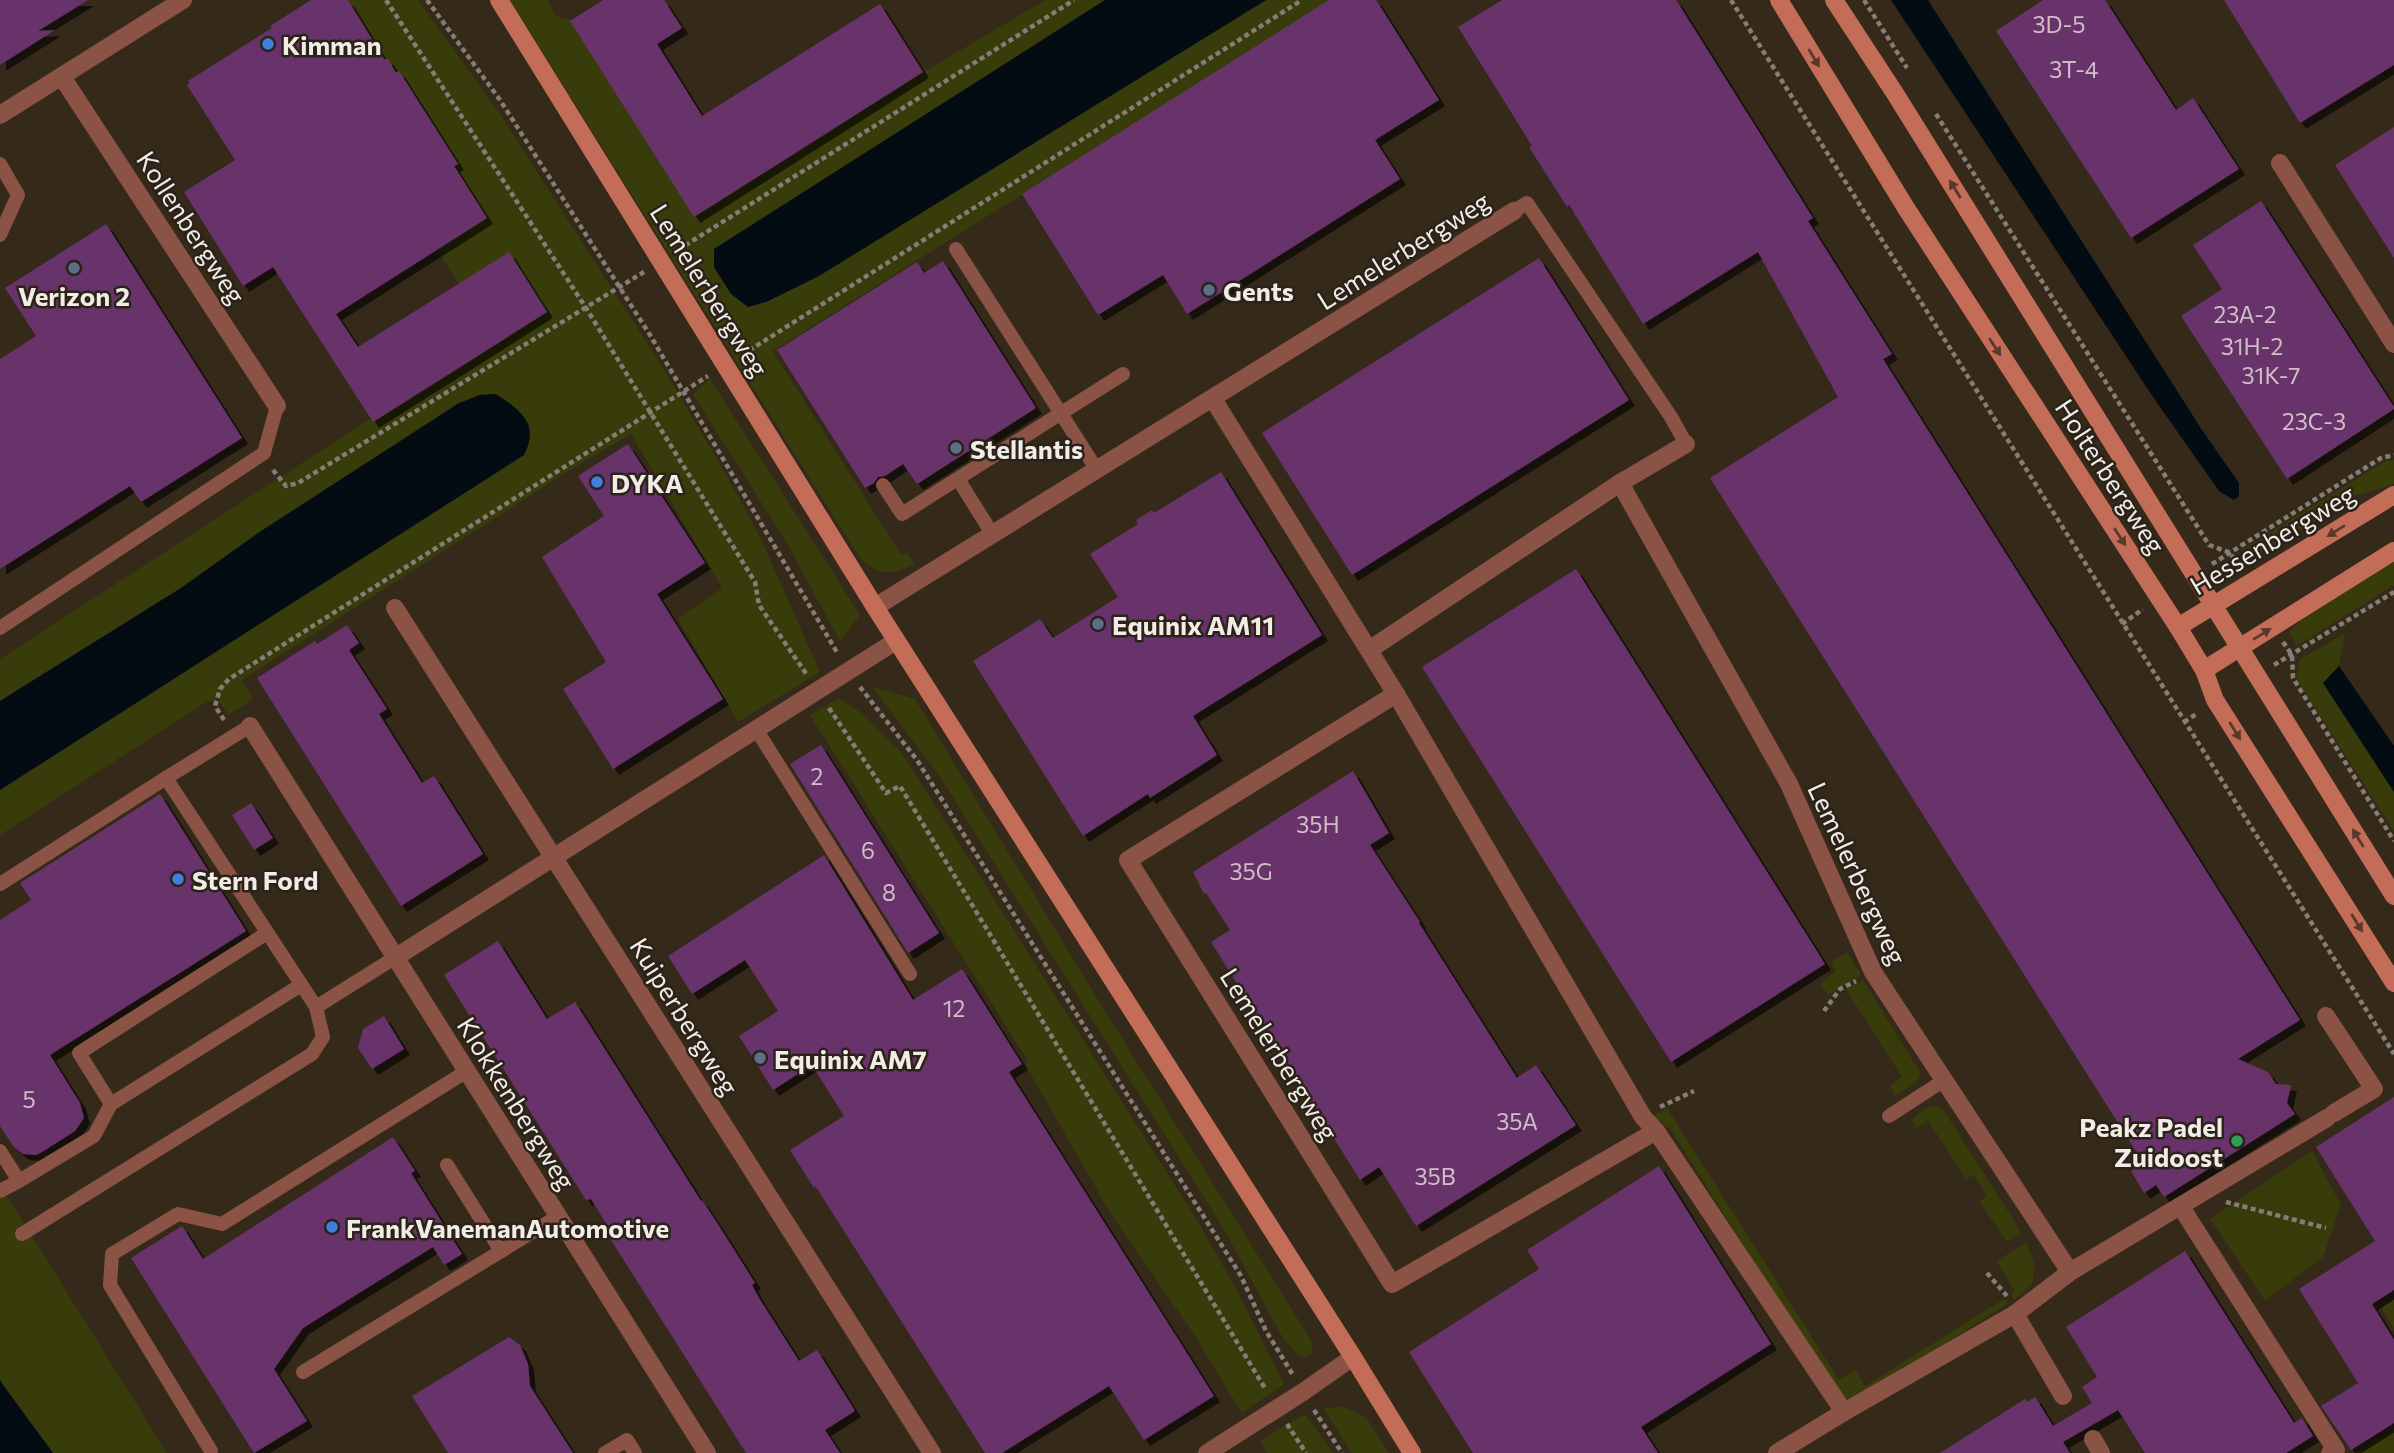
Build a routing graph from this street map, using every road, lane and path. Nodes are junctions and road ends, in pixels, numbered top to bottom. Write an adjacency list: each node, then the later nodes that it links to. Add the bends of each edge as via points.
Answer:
1 (183, 0): 10 (street)
2 (386, 0): 49 (path, via 651,410 755,582 759,605)
3 (428, 0): 47 (path, via 500,100 644,326)
4 (499, 0): 37 (main road, Lemelerbergweg)
5 (1731, 0): 39 (path)
6 (1779, 0): 35 (main road, Holterbergweg, one-way to 35, via 1906,208)
7 (1834, 0): 33 (main road, Holterbergweg, one-way to 7)
8 (1864, 0): 9 (path)
9 (1908, 69)
10 (62, 77): 12 (street); 21 (street, Kollenbergweg)
11 (1930, 104): 32 (path, via 2209,545)
12 (0, 115)
13 (2280, 163): 18 (street)
14 (0, 164): 16 (lane, via 18,195)
15 (1514, 211): 20 (street, Lemelerbergweg); 23 (lane, via 1527,203)
16 (0, 235)
17 (956, 249): 22 (lane)
18 (2394, 344)
19 (1123, 374): 22 (lane)
20 (1213, 399): 25 (street, Lemelerbergweg); 44 (street)
21 (277, 406): 41 (lane, via 264,453)
22 (1061, 414): 25 (lane); 26 (lane)
23 (1686, 444): 27 (street)
24 (2394, 455): 32 (path, via 2381,458)
25 (1097, 470): 30 (street, Lemelerbergweg)
26 (958, 479): 28 (lane, via 902,514); 30 (lane)
27 (1620, 483): 44 (street); 62 (street, Lemelerbergweg, via 1789,784)
28 (883, 485)
29 (2394, 495): 36 (main road, Hessenbergweg, one-way to 36)
30 (993, 535): 37 (street, Lemelerbergweg)
31 (2394, 551): 43 (main road, one-way to 31)
32 (2231, 553): 33 (path)
33 (2195, 576): 36 (main road, Holterbergweg)
34 (2394, 592): 45 (path)
35 (2160, 597): 39 (path); 40 (main road, Holterbergweg)
36 (2214, 606): 40 (main road, Hessenbergweg); 43 (main road, Holterbergweg)
37 (875, 607): 42 (main road, Lemelerbergweg)
38 (395, 608): 57 (street, Kuiperbergweg)
39 (2122, 624): 52 (path)
40 (2178, 627): 46 (main road, Holterbergweg)
41 (0, 628)
42 (897, 641): 47 (street); 90 (main road, Lemelerbergweg)
43 (2240, 648): 46 (main road); 48 (main road, Holterbergweg)
44 (1369, 650): 50 (street)
45 (2292, 655): 48 (path); 56 (path, via 2293,678)
46 (2204, 670): 51 (main road, Holterbergweg)
47 (848, 671): 49 (street); 92 (path, via 917,760 1241,1276 1266,1331)
48 (2257, 674): 59 (main road, Holterbergweg, one-way to 48)
49 (817, 690): 54 (street); 94 (path, via 886,793 900,786)
50 (1396, 694): 75 (street); 76 (street, Lemelerbergweg, via 1128,860 1392,1284)
51 (2215, 700): 52 (path); 64 (main road, Holterbergweg, one-way to 64)
52 (2184, 722): 69 (path)
53 (250, 726): 55 (lane); 61 (street, Klokkenbergweg)
54 (756, 729): 57 (street); 63 (lane)
55 (166, 778): 58 (lane); 60 (lane)
56 (2394, 841)
57 (553, 858): 61 (street); 100 (street, Kuiperbergweg)
58 (0, 884)
59 (2394, 896)
60 (267, 933): 65 (lane); 73 (lane, via 79,1053)
61 (396, 957): 66 (lane); 70 (street, Klokkenbergweg)
62 (1873, 972): 67 (path, via 1840,989); 71 (street, Lemelerbergweg)
63 (910, 974)
64 (2394, 983)
65 (301, 985): 66 (lane); 73 (lane)
66 (316, 1007): 85 (lane, via 323,1037 312,1054)
67 (1824, 1011)
68 (2326, 1016): 81 (street, via 2374,1089)
69 (2394, 1054)
70 (467, 1071): 83 (street, Klokkenbergweg); 96 (lane, via 222,1224 178,1214 112,1254 110,1285)
71 (1943, 1081): 74 (lane); 87 (street, Lemelerbergweg)
72 (1694, 1091): 75 (path)
73 (111, 1104): 79 (lane, via 94,1136)
74 (1889, 1116)
75 (1643, 1117): 76 (street)
76 (1656, 1131): 95 (street)
77 (0, 1151): 79 (lane)
78 (446, 1165): 86 (lane)
79 (19, 1181): 80 (lane)
80 (0, 1191)
81 (2200, 1196): 82 (street); 84 (path)
82 (2180, 1208): 87 (street); 106 (street, via 2336,1450)
83 (557, 1217): 86 (lane); 99 (street, Klokkenbergweg)
84 (2326, 1228)
85 (22, 1234)
86 (501, 1251): 91 (lane)
87 (2070, 1272): 89 (street)
88 (1987, 1273): 89 (path, via 2012,1301)
89 (2015, 1314): 93 (street); 95 (street)
90 (1353, 1357): 92 (street); 104 (main road, Lemelerbergweg)
91 (303, 1372)
92 (1303, 1392): 94 (street); 103 (path)
93 (2063, 1396)
94 (1277, 1409): 101 (street); 102 (path)
95 (1844, 1412): 105 (street)
96 (211, 1451)
97 (605, 1453): 98 (lane, via 627,1440)
98 (635, 1453)
99 (707, 1453)
100 (932, 1453)
101 (1207, 1453)
102 (1306, 1453)
103 (1342, 1453)
104 (1412, 1453)
105 (1777, 1453)
106 (2330, 1453)

